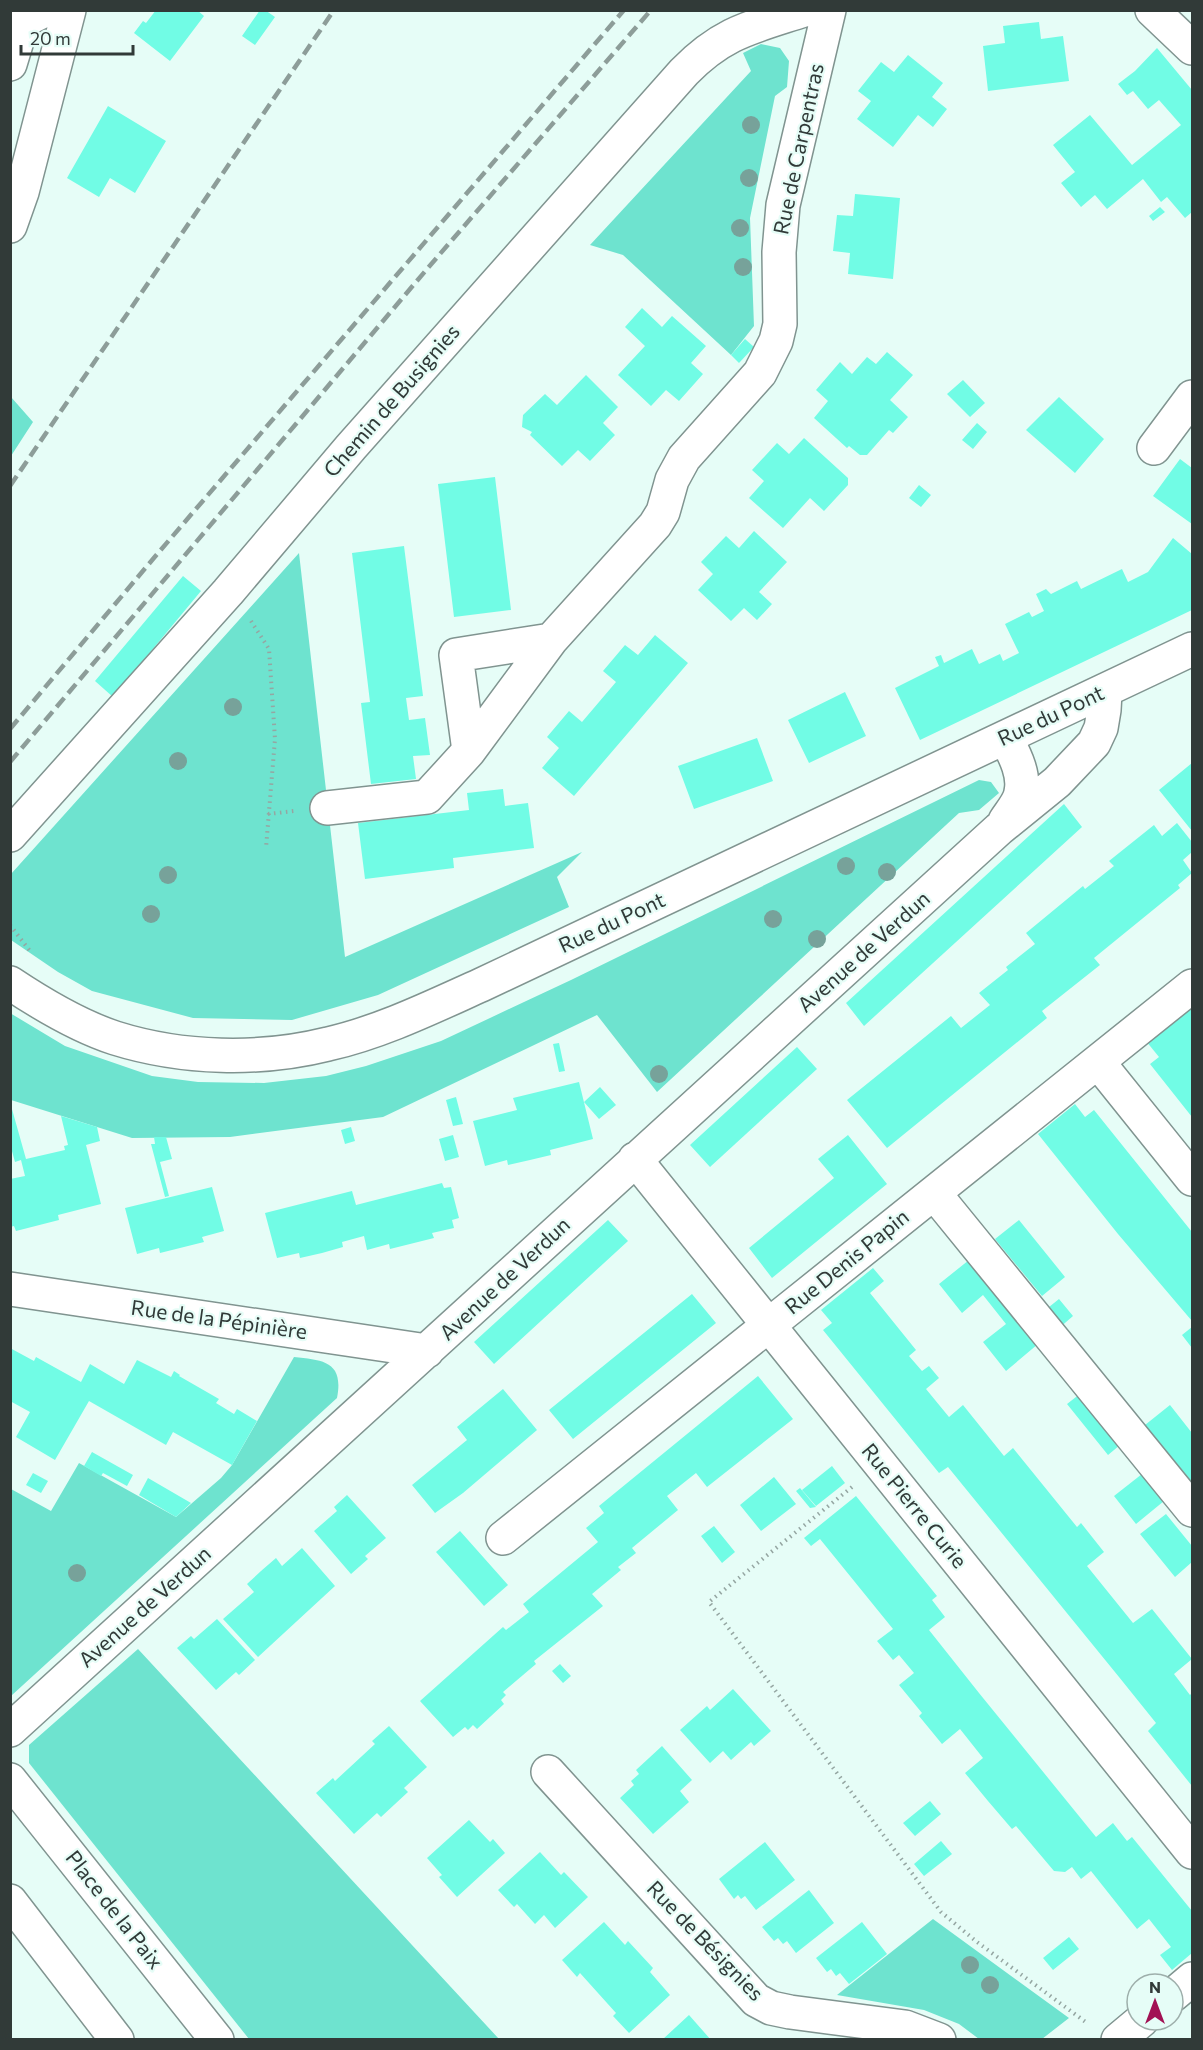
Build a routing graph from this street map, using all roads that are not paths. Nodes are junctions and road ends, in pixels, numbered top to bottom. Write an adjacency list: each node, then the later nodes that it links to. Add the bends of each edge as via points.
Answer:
1 (45, 10): 7 (street, via 23,21)
2 (69, 10): 8 (street)
3 (804, 10): 18 (street, Chemin de Busignies, via 735,33 700,55)
4 (829, 10): 11 (street, Rue de Carpentras, via 783,205 780,324 772,349 760,373 684,458 655,525)
5 (1152, 10): 6 (street)
6 (1192, 48)
7 (10, 64)
8 (10, 226)
9 (1192, 397): 10 (street)
10 (1154, 448)
11 (551, 640): 15 (street, Rue de Carpentras); 15 (street, via 456,655)
12 (1192, 649): 13 (street, Rue du Pont)
13 (1105, 692): 14 (street, Rue du Pont); 17 (street, Avenue de Verdun, via 1101,728 1094,743 1057,782)
14 (1006, 738): 17 (street, Avenue de Verdun, via 1015,756 1021,793); 19 (street, Rue du Pont, via 481,985 386,1026 328,1044 236,1054 142,1046 85,1026)
15 (469, 752): 16 (street, Rue de Carpentras, via 426,797)
16 (327, 808)
17 (999, 829): 22 (street, Avenue de Verdun)
18 (10, 835)
19 (10, 983)
20 (1192, 986): 21 (street, Rue Denis Papin)
21 (1098, 1062): 23 (street); 24 (street, Rue Denis Papin)
22 (635, 1159): 26 (street, Rue Pierre Curie); 27 (street, Avenue de Verdun)
23 (1192, 1179)
24 (934, 1193): 26 (street, Rue Denis Papin); 28 (street)
25 (10, 1289): 27 (street, Rue de la Pépinière)
26 (768, 1325): 29 (street, Rue Denis Papin); 33 (street, Rue Pierre Curie)
27 (427, 1351): 30 (street, Avenue de Verdun)
28 (1192, 1510)
29 (503, 1538)
30 (10, 1730)
31 (548, 1772): 39 (street, Rue de Bésignies, via 756,2000 790,2012 905,2027)
32 (10, 1780): 38 (street, Place de la Paix)
33 (1192, 1852)
34 (10, 1901): 37 (street)
35 (1125, 2026): 36 (street)
36 (1105, 2033)
37 (117, 2040)
38 (217, 2040)
39 (939, 2040)

